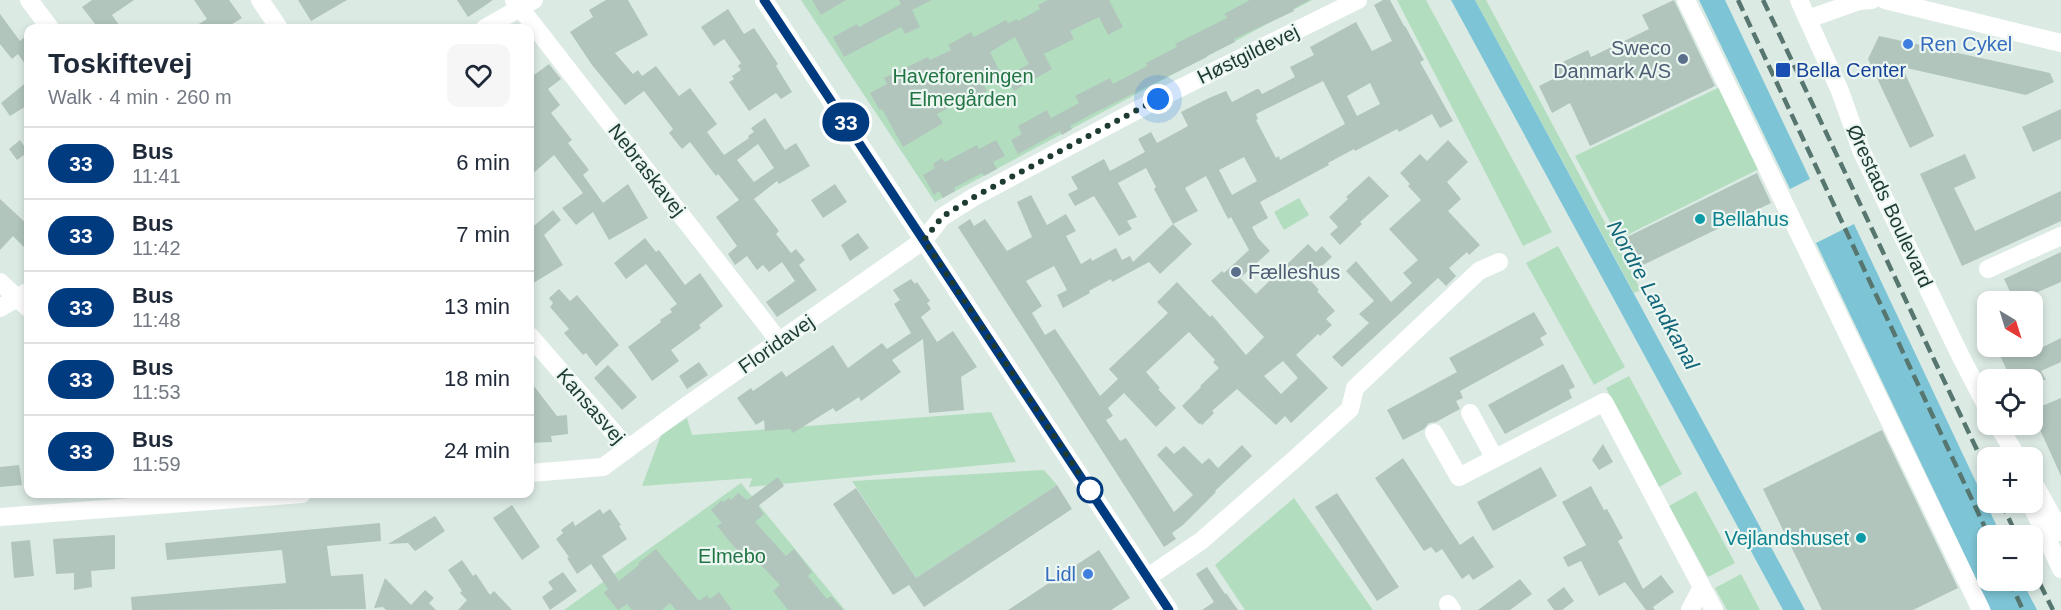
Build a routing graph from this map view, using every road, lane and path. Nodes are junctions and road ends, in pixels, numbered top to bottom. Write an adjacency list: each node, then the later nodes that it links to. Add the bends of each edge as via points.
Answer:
1 (29, 0): 12 (street)
2 (260, 0): 13 (street)
3 (764, 0): 17 (street)
4 (1358, 0): 17 (street, Høstgildevej, via 1158,99 974,197 942,217)
5 (1686, 0): 43 (street)
6 (1799, 0): 11 (street, Ørestads Boulevard)
7 (1872, 0): 10 (street)
8 (1885, 0): 15 (street)
9 (523, 3): 14 (street); 25 (street, Nebraskavej)
10 (1839, 4): 11 (street)
11 (1808, 20): 26 (street, Ørestads Boulevard, via 1861,150)
12 (47, 24)
13 (276, 24)
14 (491, 24)
15 (2061, 43)
16 (2061, 236): 19 (street)
17 (924, 240): 25 (street, Floridavej); 38 (street)
18 (1499, 261): 38 (street, via 1479,271 1355,388 1350,409 1297,457 1201,541)
19 (1988, 269)
20 (0, 282): 21 (street)
21 (24, 298)
22 (24, 299): 23 (street)
23 (0, 308)
24 (534, 341): 29 (street, Kansasvej)
25 (779, 341): 29 (street, Floridavej)
26 (1977, 387)
27 (1470, 413): 30 (street)
28 (1434, 433): 30 (street, via 1459,477)
29 (628, 449): 31 (street, Floridavej, via 603,467)
30 (1494, 457): 39 (street, via 1604,402)
31 (534, 473)
32 (249, 498): 35 (street)
33 (2043, 500): 36 (street)
34 (2035, 513): 37 (street)
35 (0, 517)
36 (2061, 532)
37 (2061, 569)
38 (1148, 577): 40 (street)
39 (1702, 587): 41 (street); 42 (street)
40 (1169, 610)
41 (1690, 610)
42 (1714, 610)
43 (1981, 610)

